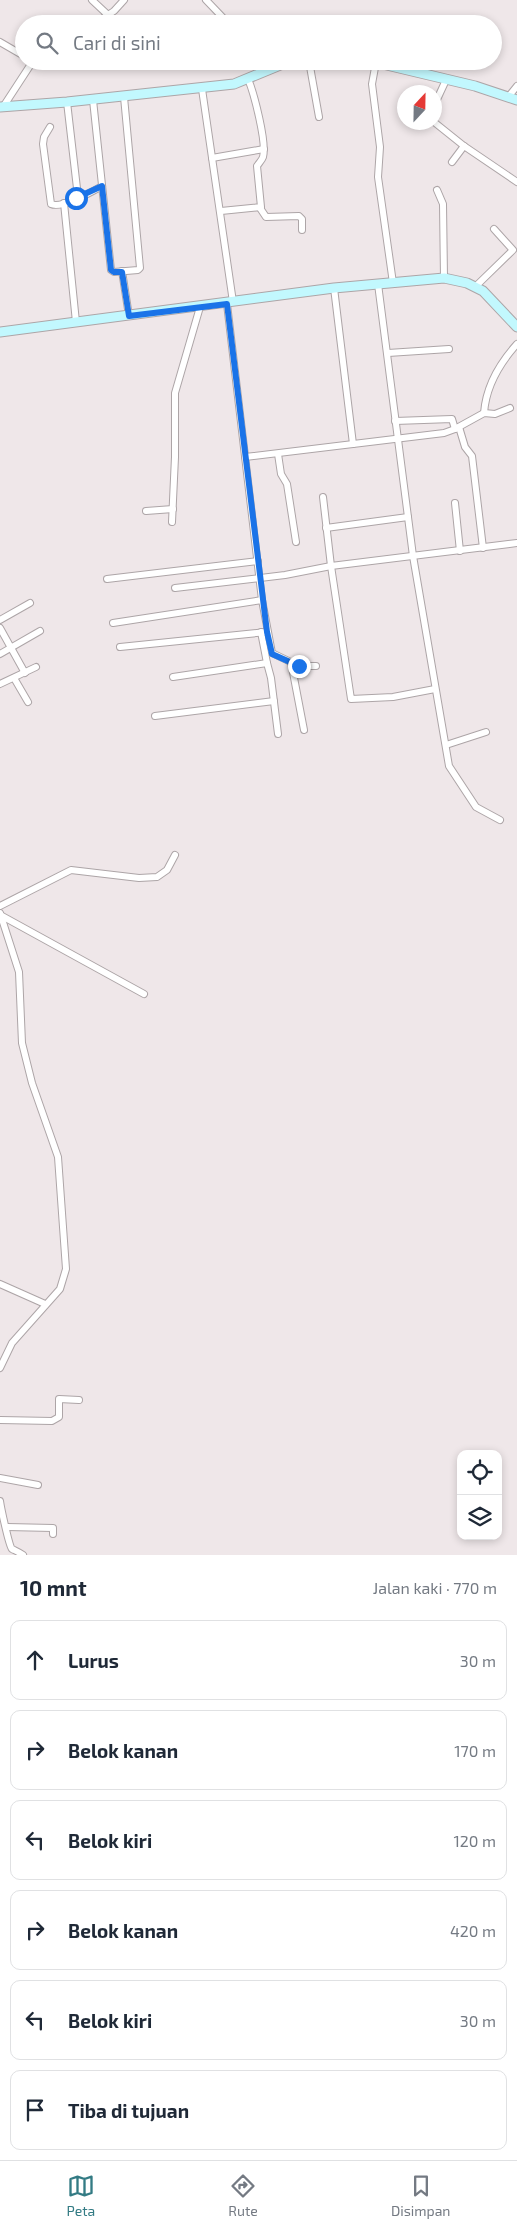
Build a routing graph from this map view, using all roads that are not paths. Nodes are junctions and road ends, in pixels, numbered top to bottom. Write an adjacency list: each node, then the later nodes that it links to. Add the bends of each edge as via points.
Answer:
1 (92, 0): 4 (street)
2 (124, 0): 4 (street)
3 (206, 0): 5 (street)
4 (108, 15)
5 (220, 15)
6 (0, 42): 7 (street)
7 (15, 51)
8 (26, 70): 22 (street)
9 (266, 70): 13 (main road)
10 (311, 70): 23 (street)
11 (373, 70): 42 (street, via 380,147 377,172)
12 (405, 70): 14 (main road)
13 (248, 79): 16 (main road); 27 (street)
14 (446, 80): 17 (street); 19 (main road)
15 (517, 86): 19 (street)
16 (202, 89): 18 (main road); 28 (street)
17 (442, 89)
18 (124, 97): 20 (main road); 40 (street, via 140,268)
19 (513, 98)
20 (93, 100): 21 (main road); 31 (street)
21 (64, 103): 22 (main road); 33 (street)
22 (2, 107)
23 (319, 117)
24 (50, 127): 34 (street, via 44,137 50,202 55,206)
25 (442, 128): 26 (street)
26 (464, 146): 29 (street); 30 (street)
27 (264, 149): 28 (street); 35 (street, via 263,158 257,166)
28 (212, 158): 36 (street)
29 (452, 162)
30 (517, 182)
31 (102, 186): 33 (street); 40 (street, via 111,270)
32 (437, 190): 41 (street, via 444,204)
33 (78, 197): 34 (street)
34 (64, 204): 49 (street)
35 (260, 208): 36 (street); 38 (street, via 266,217 299,216)
36 (221, 212): 46 (street)
37 (494, 228): 39 (street)
38 (302, 230)
39 (515, 249): 44 (street)
40 (122, 272): 48 (street)
41 (444, 278): 42 (main road); 44 (main road, via 457,279)
42 (393, 283): 43 (main road)
43 (378, 284): 45 (main road); 54 (street)
44 (476, 287): 50 (main road, via 490,297)
45 (334, 288): 46 (main road); 60 (street)
46 (230, 303): 47 (main road); 62 (street)
47 (200, 307): 48 (main road); 65 (street, via 175,393)
48 (129, 316): 49 (main road)
49 (76, 322): 51 (main road)
50 (517, 327)
51 (0, 332)
52 (517, 344): 56 (street, via 497,370 487,392)
53 (449, 350): 54 (street)
54 (388, 353): 57 (street)
55 (510, 408): 56 (street, via 495,414)
56 (484, 413): 58 (street)
57 (395, 421): 58 (street, via 452,419); 59 (street)
58 (457, 428): 59 (street, via 436,434); 72 (street, via 464,447 471,455)
59 (397, 437): 60 (street); 67 (street)
60 (353, 444): 61 (street)
61 (278, 454): 62 (street); 70 (street, via 280,470 287,484)
62 (245, 458): 75 (street)
63 (323, 497): 69 (street)
64 (455, 503): 73 (street)
65 (173, 509): 66 (street); 68 (street)
66 (146, 511)
67 (405, 517): 69 (street); 74 (street)
68 (172, 522)
69 (326, 528): 76 (street)
70 (296, 542)
71 (517, 543): 72 (street)
72 (483, 548): 73 (street)
73 (460, 551): 74 (street)
74 (413, 556): 76 (street); 98 (street)
75 (258, 561): 77 (street); 78 (street)
76 (331, 566): 77 (street); 98 (street, via 351,699 393,697)
77 (261, 577): 79 (street); 80 (street)
78 (107, 579)
79 (175, 588)
80 (262, 600): 83 (street); 86 (street)
81 (30, 603): 82 (street)
82 (0, 620)
83 (113, 623)
84 (0, 628): 88 (street)
85 (40, 631): 88 (street)
86 (264, 632): 87 (street); 90 (street, via 272,654); 91 (street)
87 (120, 647)
88 (11, 648): 89 (street); 94 (street)
89 (0, 654)
90 (291, 662): 92 (street, via 299,666); 102 (street)
91 (266, 663): 95 (street); 99 (street)
92 (316, 666)
93 (36, 667): 94 (street)
94 (25, 673): 96 (street)
95 (173, 677)
96 (14, 678): 97 (street); 100 (street)
97 (0, 684)
98 (435, 689): 105 (street)
99 (274, 701): 101 (street); 104 (street)
100 (28, 702)
101 (155, 716)
102 (304, 730)
103 (486, 732): 105 (street)
104 (278, 734)
105 (446, 744): 106 (street, via 451,771 476,807)
106 (500, 820)
107 (175, 855): 108 (street, via 166,870 156,876 139,878 71,870)
108 (0, 906)
109 (0, 913): 110 (street, via 4,919); 112 (street, via 19,972 22,1042 60,1169 65,1274 60,1289)
110 (144, 994)
111 (0, 1284): 112 (street)
112 (45, 1304): 113 (street, via 12,1343)
113 (0, 1368)
114 (79, 1400): 115 (street, via 59,1399 59,1417 52,1421)
115 (0, 1420)
116 (0, 1478): 117 (street)
117 (38, 1485)
118 (0, 1501): 119 (street)
119 (1, 1518): 120 (street)
120 (7, 1526): 121 (street, via 53,1528); 122 (street, via 10,1546)
121 (53, 1534)
122 (23, 1555)

